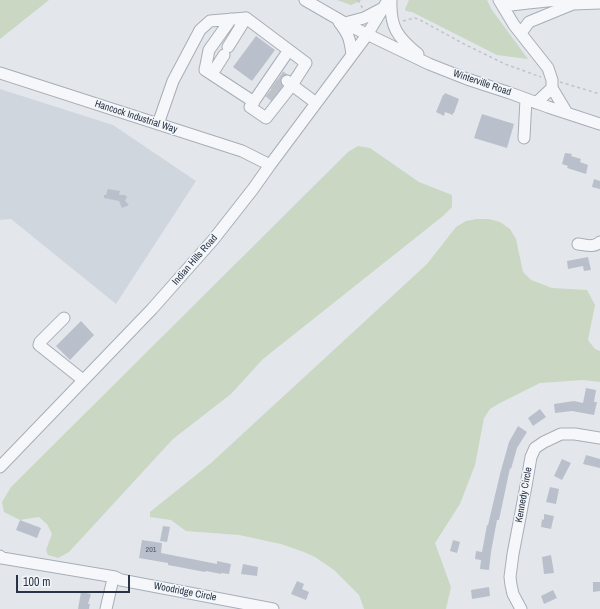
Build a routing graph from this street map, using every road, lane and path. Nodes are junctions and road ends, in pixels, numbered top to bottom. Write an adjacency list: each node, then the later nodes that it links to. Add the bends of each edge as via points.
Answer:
1 (305, 0): 10 (street, Winterville Road)
2 (358, 0): 7 (path)
3 (387, 3): 10 (street, via 364,18); 13 (street, Indian Hills Road); 16 (street, via 398,35)
4 (501, 3): 5 (street, via 557,0); 12 (street)
5 (573, 4): 6 (street); 12 (street, via 530,22)
6 (600, 4)
7 (364, 12)
8 (246, 18): 9 (street); 14 (street); 18 (street)
9 (231, 19): 18 (street, via 209,50 205,70); 27 (street, via 210,21 200,30 173,81)
10 (341, 21): 13 (street, Winterville Road); 15 (street, via 349,38)
11 (402, 22): 19 (path, via 415,18 505,64)
12 (521, 33): 20 (street, via 548,68)
13 (367, 34): 15 (street, Indian Hills Road); 16 (street, Winterville Road)
14 (289, 50): 21 (street); 21 (street, via 306,63)
15 (352, 55): 25 (street, Indian Hills Road)
16 (429, 64): 23 (street, Winterville Road)
17 (0, 73): 27 (street, Hancock Industrial Way)
18 (212, 74): 24 (street)
19 (544, 78)
20 (556, 85): 22 (path); 23 (street); 26 (street)
21 (277, 86): 24 (street); 24 (street, via 266,118 250,107); 25 (street)
22 (600, 94)
23 (531, 101): 26 (street, Winterville Road); 29 (street)
24 (254, 102)
25 (316, 103): 30 (street, Indian Hills Road)
26 (567, 113): 28 (street, Winterville Road)
27 (158, 124): 30 (street, Hancock Industrial Way, via 242,151)
28 (600, 124)
29 (524, 138)
30 (270, 164): 34 (street, Indian Hills Road, via 213,240 152,309)
31 (600, 242): 32 (street, via 592,246)
32 (578, 244)
33 (64, 318): 34 (street, via 39,345)
34 (83, 380): 36 (street, Indian Hills Road)
35 (600, 438): 41 (street, Kennedy Circle, via 562,434 535,448 531,457 510,577 513,594)
36 (0, 467)
37 (1, 560): 38 (street, Woodridge Circle)
38 (115, 577): 39 (street); 40 (street, Woodridge Circle)
39 (106, 609)
40 (274, 609)
41 (521, 609)

